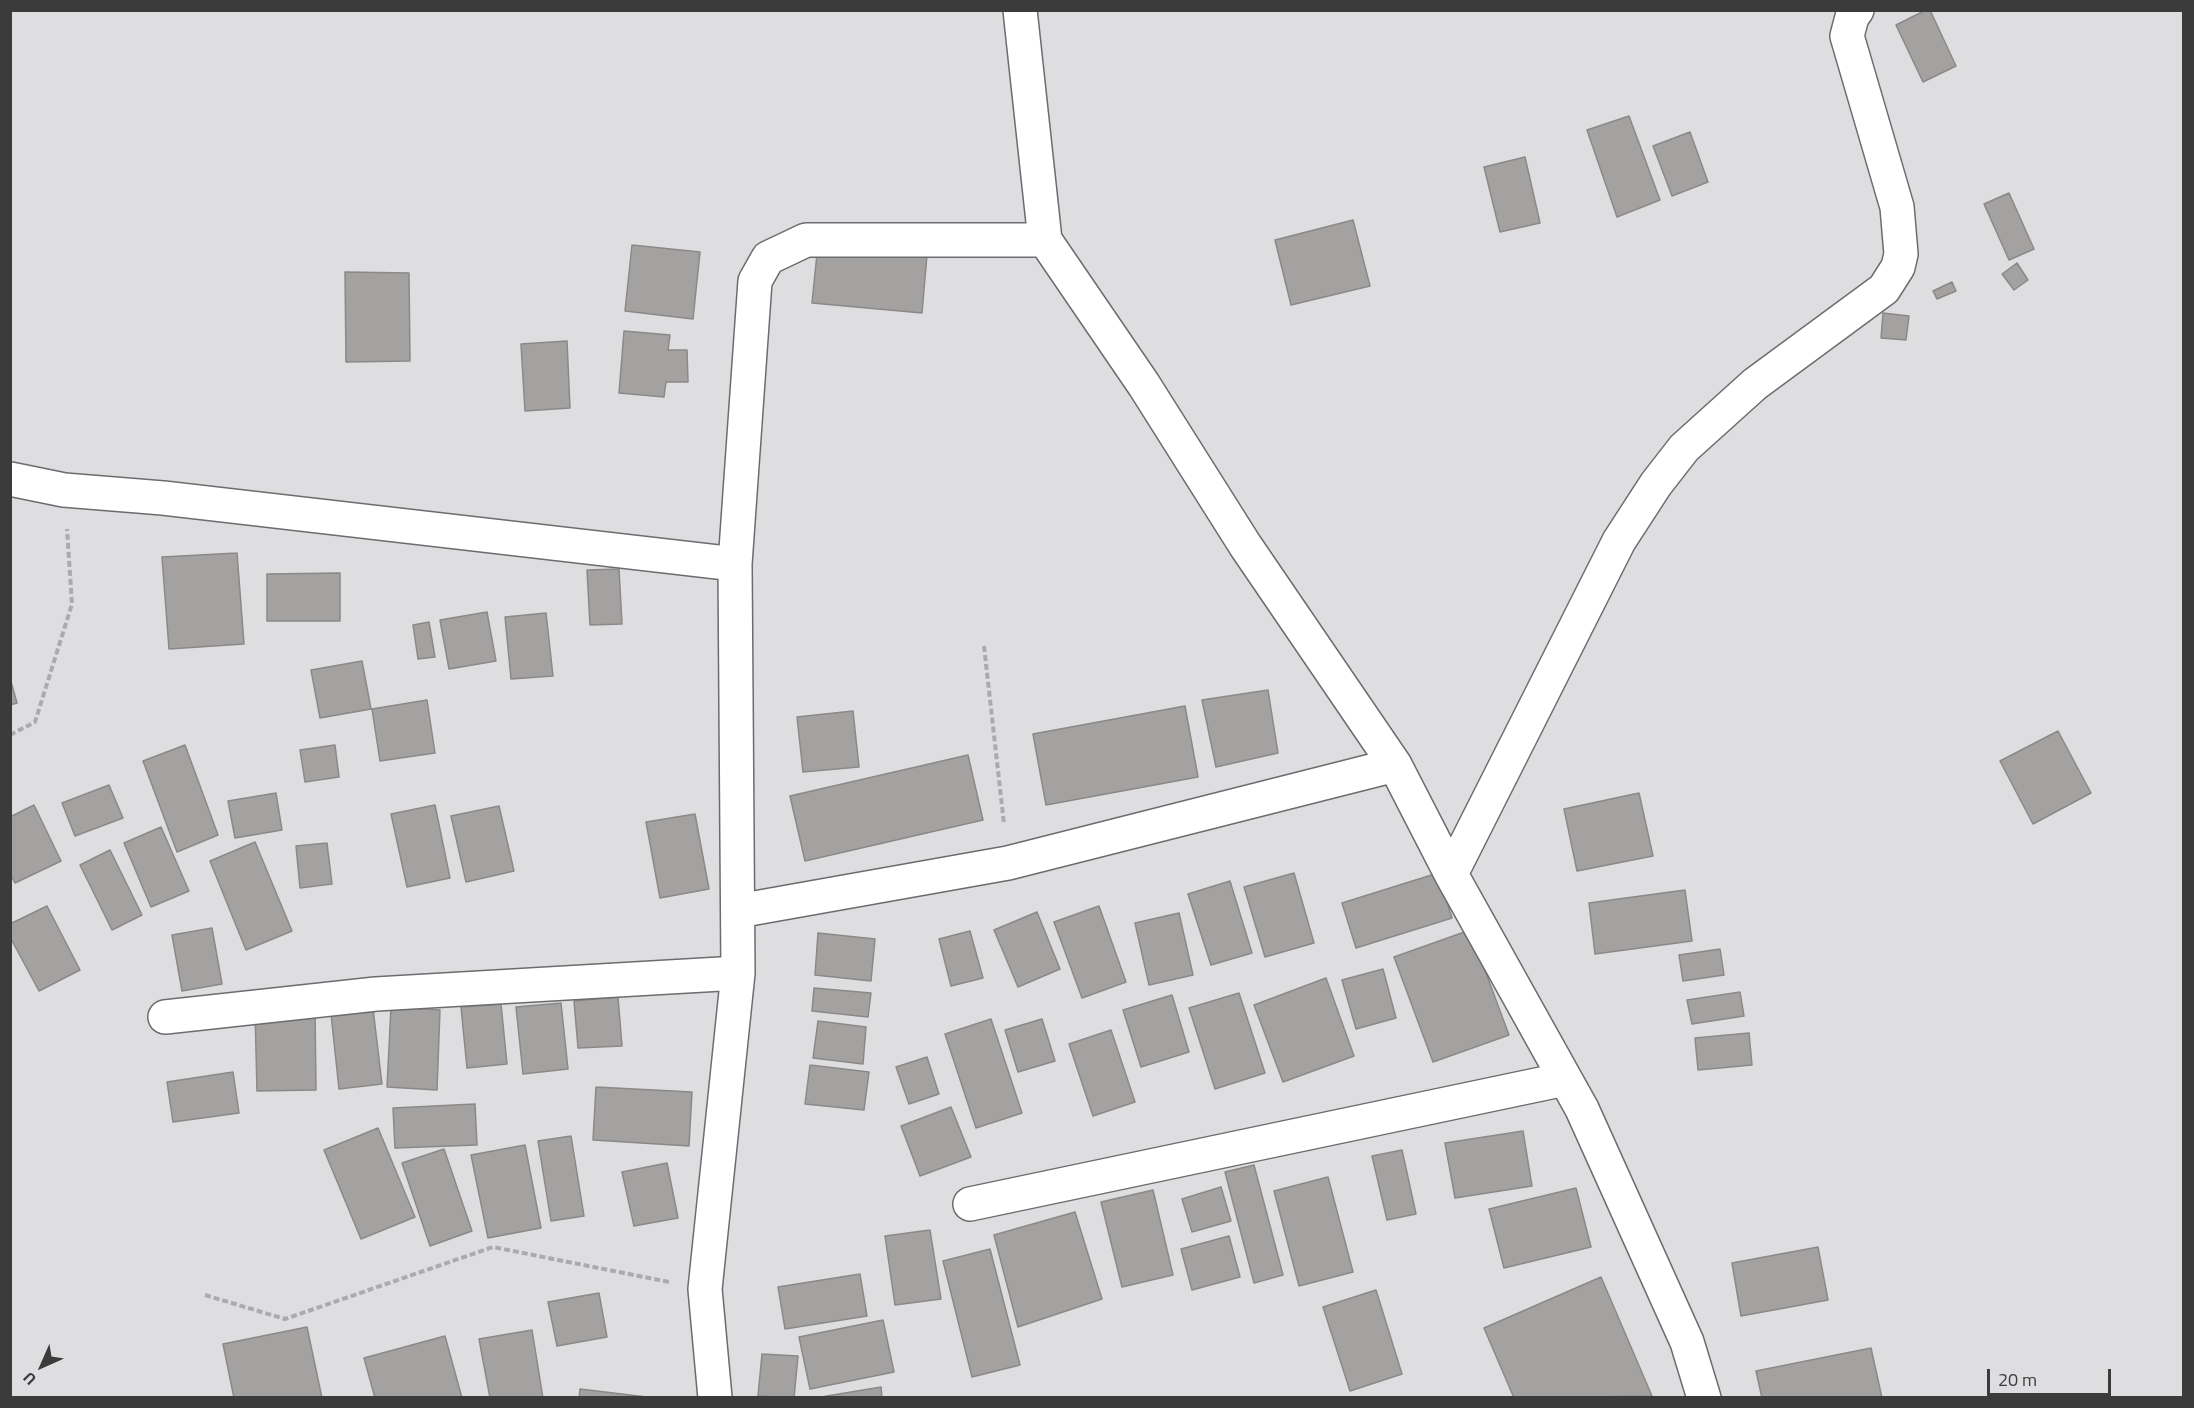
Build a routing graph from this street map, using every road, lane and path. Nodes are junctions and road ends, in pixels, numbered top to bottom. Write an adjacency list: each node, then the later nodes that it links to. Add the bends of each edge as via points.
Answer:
1 (1020, 10): 3 (street)
2 (1857, 10): 11 (street, via 1847,36 1897,207 1901,254 1898,267 1884,289 1746,392 1684,448 1656,484 1619,541)
3 (1045, 240): 6 (street, via 806,240 768,258 755,280); 9 (street)
4 (10, 479): 5 (street)
5 (64, 490): 6 (street); 8 (path, via 72,604 35,722)
6 (735, 564): 12 (street)
7 (984, 646): 10 (path)
8 (10, 735)
9 (1395, 765): 10 (street); 11 (street)
10 (1008, 863): 12 (street)
11 (1451, 874): 15 (street)
12 (738, 911): 13 (street)
13 (738, 973): 14 (street, via 376,994); 17 (street)
14 (165, 1017)
15 (1565, 1079): 16 (street); 20 (street, via 1687,1342)
16 (970, 1204)
17 (705, 1289): 18 (path, via 493,1247 285,1319); 19 (street)
18 (205, 1295)
19 (715, 1398)
20 (1704, 1398)

